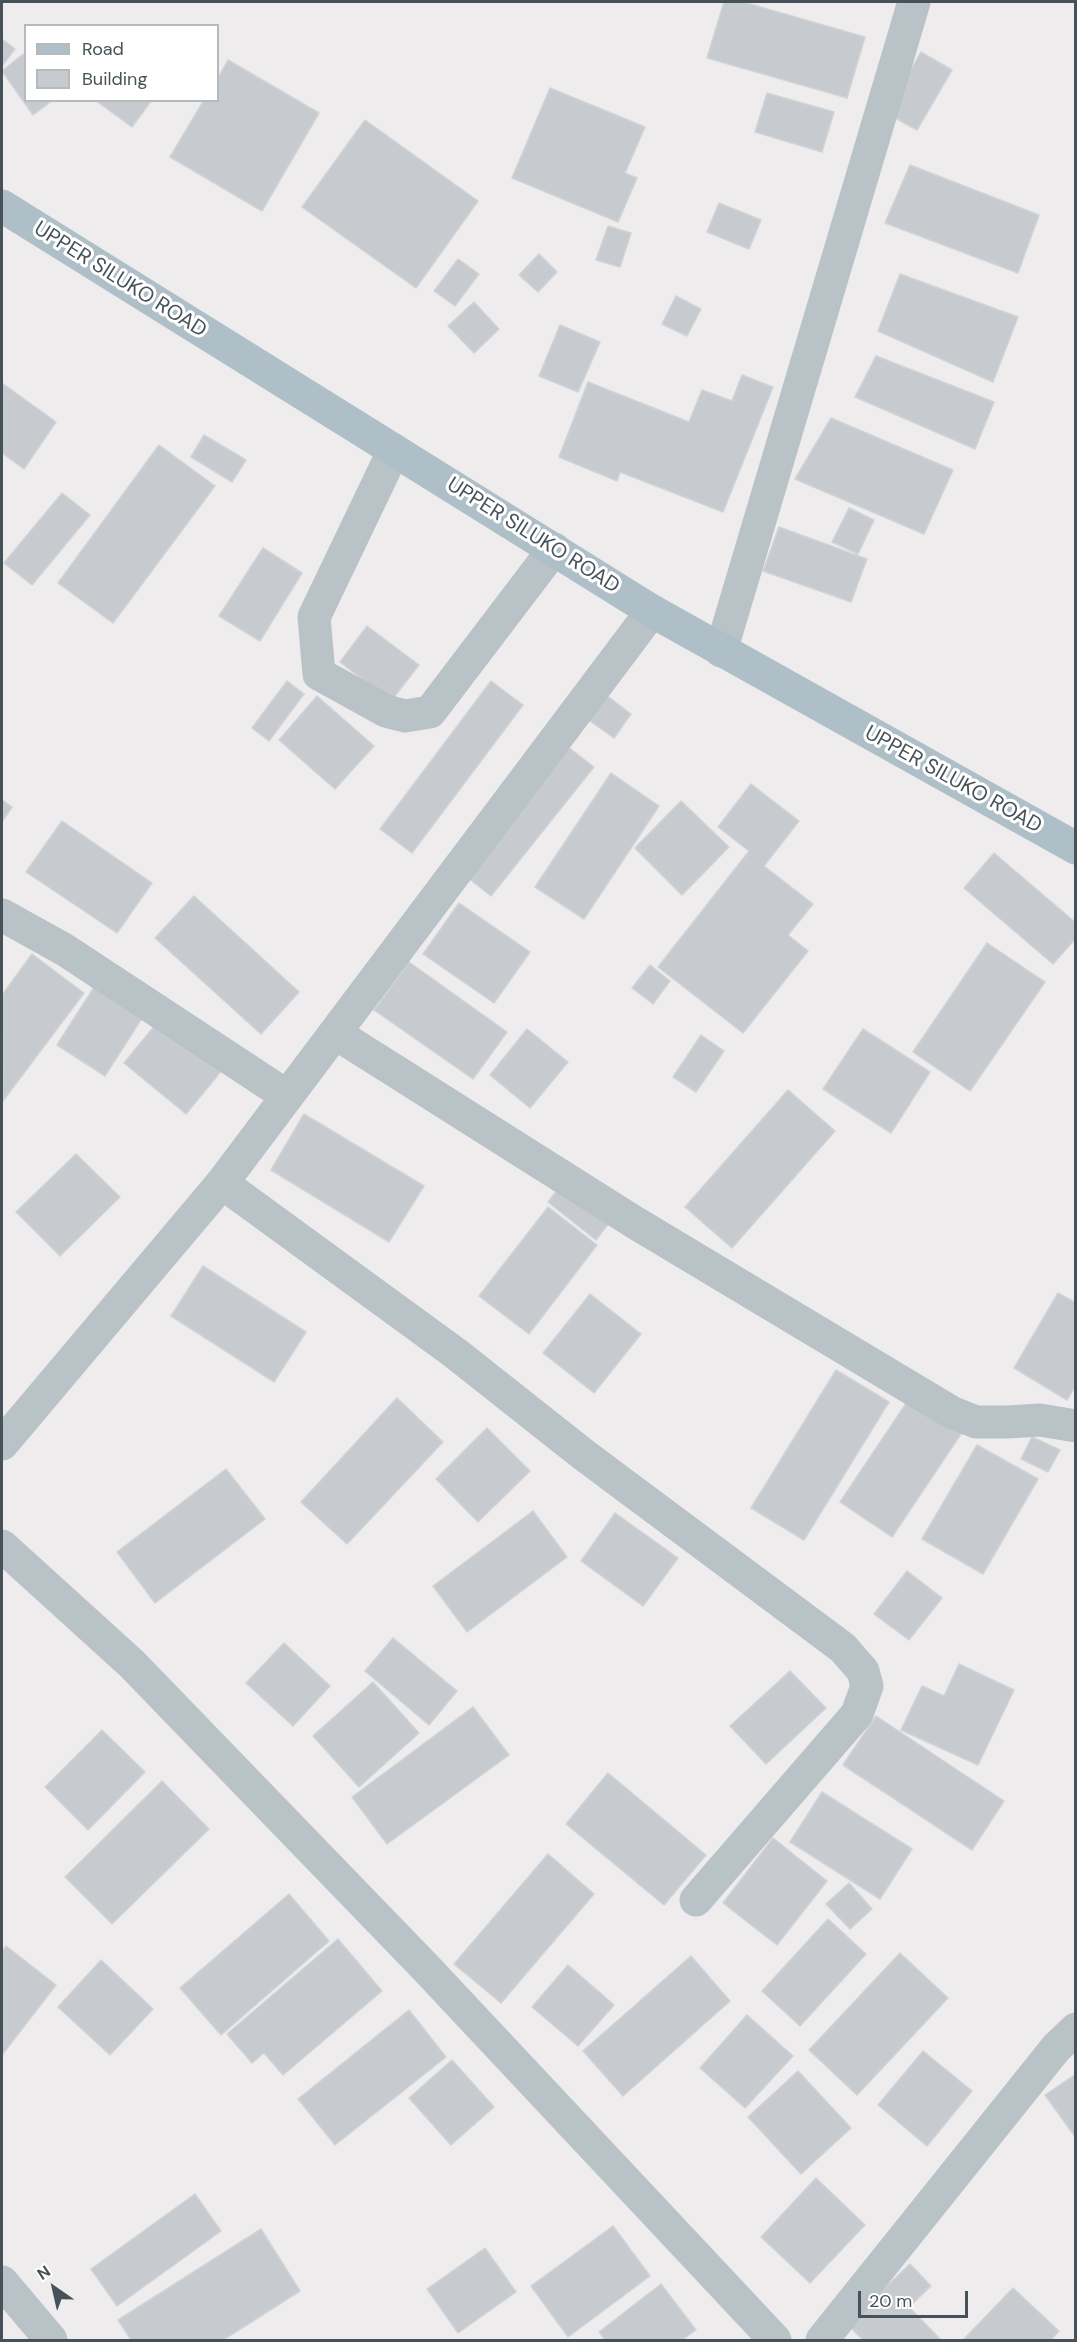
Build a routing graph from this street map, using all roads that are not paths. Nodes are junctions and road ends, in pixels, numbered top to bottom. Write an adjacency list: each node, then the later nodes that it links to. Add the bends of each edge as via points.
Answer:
1 (914, 2): 6 (street)
2 (2, 206): 3 (main road, UPPER SILUKO ROAD)
3 (394, 450): 4 (main road, UPPER SILUKO ROAD); 4 (street, via 314,617 320,674 386,711 405,716 430,712)
4 (554, 549): 5 (main road, UPPER SILUKO ROAD)
5 (652, 611): 6 (main road, UPPER SILUKO ROAD); 9 (street)
6 (721, 651): 7 (main road, UPPER SILUKO ROAD)
7 (1076, 848)
8 (2, 915): 10 (street, via 65,950)
9 (335, 1033): 10 (street); 12 (street, via 634,1222 951,1412 976,1422 1040,1420)
10 (287, 1096): 11 (street)
11 (222, 1183): 13 (street); 15 (street, via 455,1353 843,1648 863,1671 867,1686 857,1714)
12 (1076, 1426)
13 (2, 1444)
14 (2, 1546): 19 (street, via 132,1664 426,1968)
15 (696, 1900)
16 (1076, 2029): 20 (street, via 1049,2057)
17 (2, 2282): 18 (street)
18 (51, 2340)
19 (775, 2340)
20 (822, 2340)

